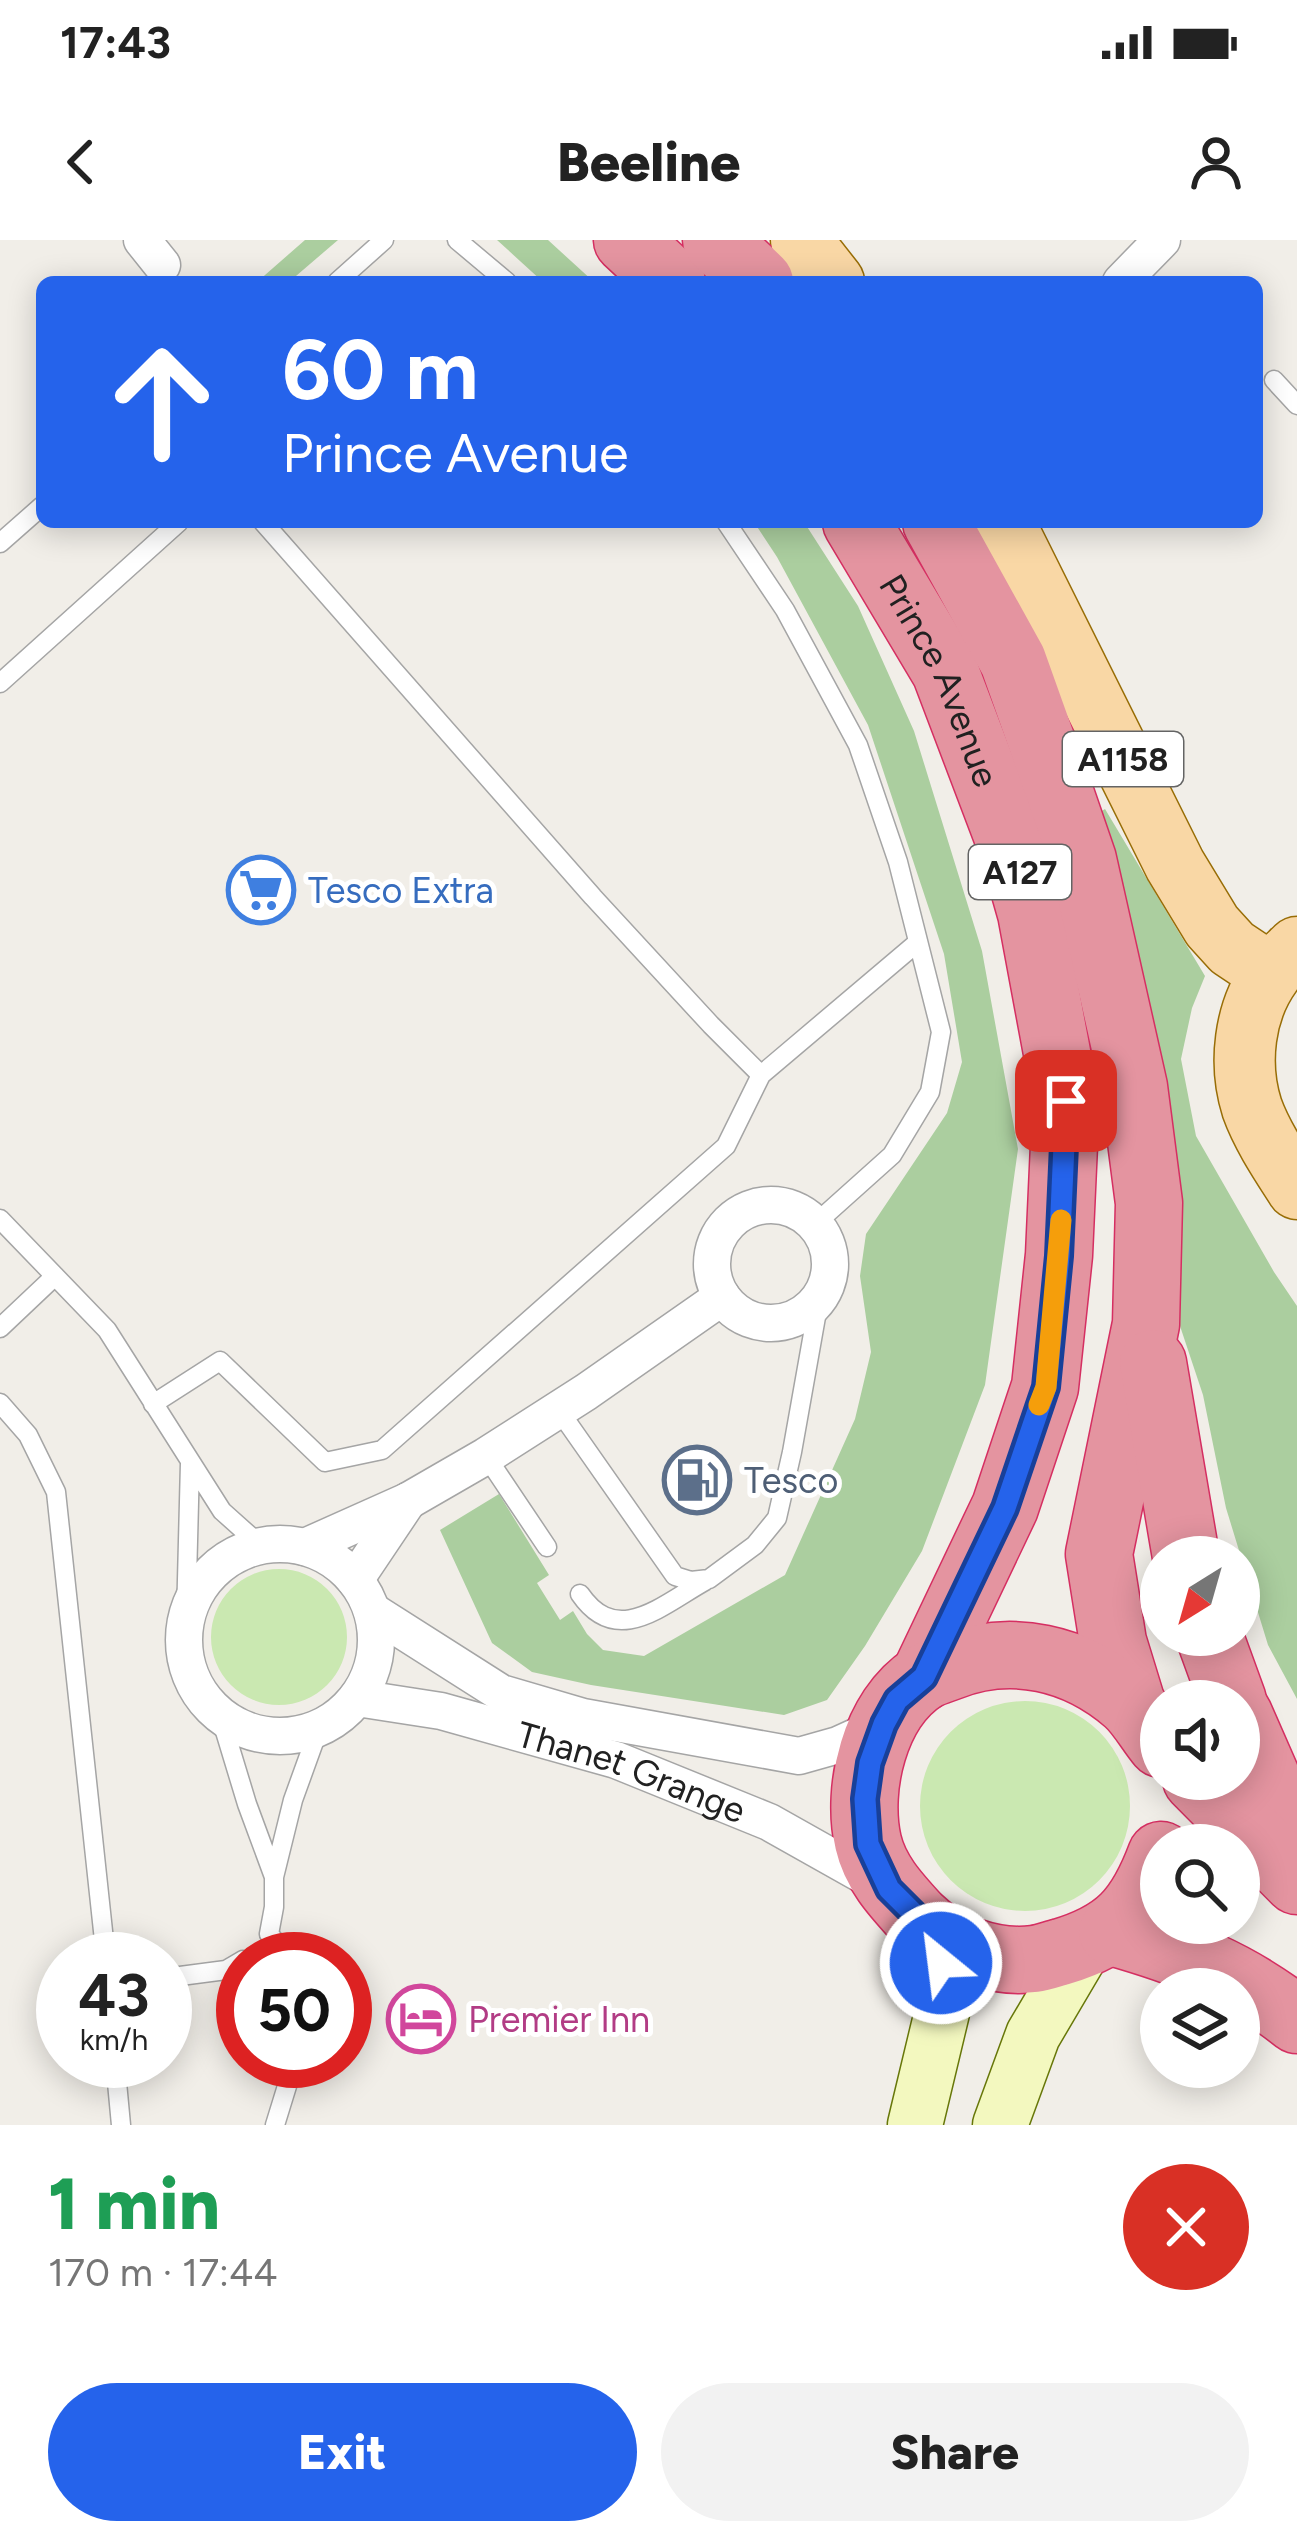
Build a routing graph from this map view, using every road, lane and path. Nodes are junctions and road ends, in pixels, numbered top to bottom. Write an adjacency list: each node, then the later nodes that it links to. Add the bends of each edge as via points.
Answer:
1 (384, 240): 7 (lane)
2 (457, 240): 8 (lane)
3 (627, 240): 9 (highway)
4 (716, 240): 10 (highway)
5 (801, 240): 11 (main road)
6 (1162, 240): 12 (street)
7 (344, 276)
8 (500, 276)
9 (666, 276)
10 (754, 276)
11 (829, 276)
12 (1127, 276)
13 (1274, 380): 14 (lane)
14 (1297, 405)
15 (36, 511): 22 (lane)
16 (172, 528): 23 (lane)
17 (267, 528): 26 (lane)
18 (730, 528): 24 (lane, via 858,745)
19 (860, 528): 50 (highway, Prince Avenue / A127, via 945,671 1014,853 1066,1101 1046,1387 1005,1508)
20 (939, 528): 33 (highway, Prince Avenue / A127, via 1013,661 1084,860 1135,1087 1149,1203)
21 (1007, 528): 25 (main road, A1158, via 1213,926 1232,948)
22 (0, 543)
23 (0, 683)
24 (918, 942): 26 (lane); 29 (lane, via 941,1032 930,1092 892,1155)
25 (1284, 960): 27 (main road, A1158, via 1255,1004 1244,1066 1252,1108)
26 (761, 1075): 36 (lane, via 726,1146 382,1450 325,1462 220,1361)
27 (1297, 1189)
28 (0, 1220): 30 (lane)
29 (815, 1224): 31 (street, via 781,1204 742,1211 716,1240 711,1259); 32 (street, via 830,1270)
30 (55, 1276): 34 (lane); 36 (lane, via 107,1330)
31 (722, 1297): 32 (street, via 734,1311 769,1324); 37 (street)
32 (818, 1300): 45 (lane, via 777,1518)
33 (1146, 1324): 41 (highway, A127); 51 (highway, A127, via 1100,1554 1113,1642)
34 (0, 1328)
35 (0, 1403): 62 (lane, via 28,1435 56,1492)
36 (153, 1403): 39 (lane)
37 (558, 1409): 38 (street); 45 (lane, via 675,1576)
38 (486, 1456): 40 (street); 44 (lane)
39 (190, 1463): 42 (lane); 48 (lane)
40 (408, 1501): 43 (street); 47 (street)
41 (1182, 1536)
42 (260, 1546): 43 (street); 48 (street, via 217,1567)
43 (305, 1547): 47 (street, via 333,1559)
44 (547, 1547)
45 (709, 1579): 46 (lane, via 630,1621 599,1615)
46 (580, 1594)
47 (364, 1595): 49 (street, via 376,1635); 50 (street, Thanet Grange, via 501,1693 583,1717 799,1756 838,1745)
48 (186, 1619): 52 (street, via 189,1671)
49 (357, 1698): 54 (street); 61 (street, Thanet Grange, via 441,1711 616,1760 770,1822)
50 (904, 1701): 53 (highway, via 971,1658 1023,1653 1080,1668); 61 (highway, Prince Avenue, via 870,1763 865,1799 868,1844)
51 (1140, 1709)
52 (220, 1715): 54 (street, via 266,1735); 58 (lane)
53 (1140, 1719)
54 (319, 1728): 58 (lane)
55 (1260, 1762): 57 (highway)
56 (1217, 1800): 59 (highway)
57 (1297, 1830)
58 (274, 1877): 63 (lane)
59 (1297, 1880)
60 (1140, 1899): 64 (highway)
61 (910, 1910): 64 (highway, via 971,1952 1004,1958 1034,1959); 70 (main road, via 941,1963 944,2004)
62 (103, 1932)
63 (269, 1932)
64 (1099, 1938): 65 (highway, via 1159,1945 1224,1971); 71 (main road, via 1033,2035)
65 (1297, 2020)
66 (118, 2088): 68 (lane)
67 (286, 2088): 69 (lane)
68 (121, 2125)
69 (275, 2125)
70 (915, 2125)
71 (1000, 2125)

